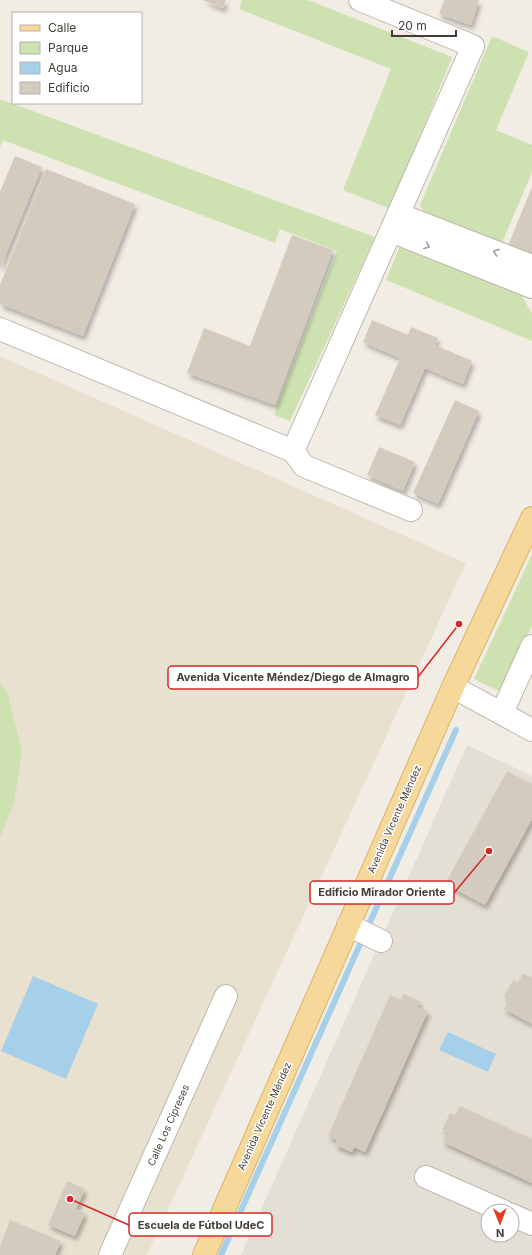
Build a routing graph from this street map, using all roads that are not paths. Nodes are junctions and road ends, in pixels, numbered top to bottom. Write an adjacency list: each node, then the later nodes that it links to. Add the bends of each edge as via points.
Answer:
1 (360, 0): 2 (street, via 474,46)
2 (394, 223): 3 (street, one-way to 2); 4 (street, one-way to 4); 6 (street)
3 (532, 266)
4 (532, 287)
5 (0, 329): 6 (street)
6 (292, 451): 7 (street, via 304,466)
7 (410, 510)
8 (532, 518): 10 (main road, Avenida Vicente Méndez)
9 (532, 646): 11 (street)
10 (453, 687): 11 (street); 19 (main road, Avenida Vicente Méndez, via 363,932)
11 (502, 713): 12 (street)
12 (532, 730)
13 (226, 996): 18 (street, Calle Los Cipreses)
14 (426, 1176): 15 (street)
15 (485, 1203)
16 (520, 1219): 17 (street)
17 (532, 1224)
18 (110, 1255)
19 (204, 1255)

